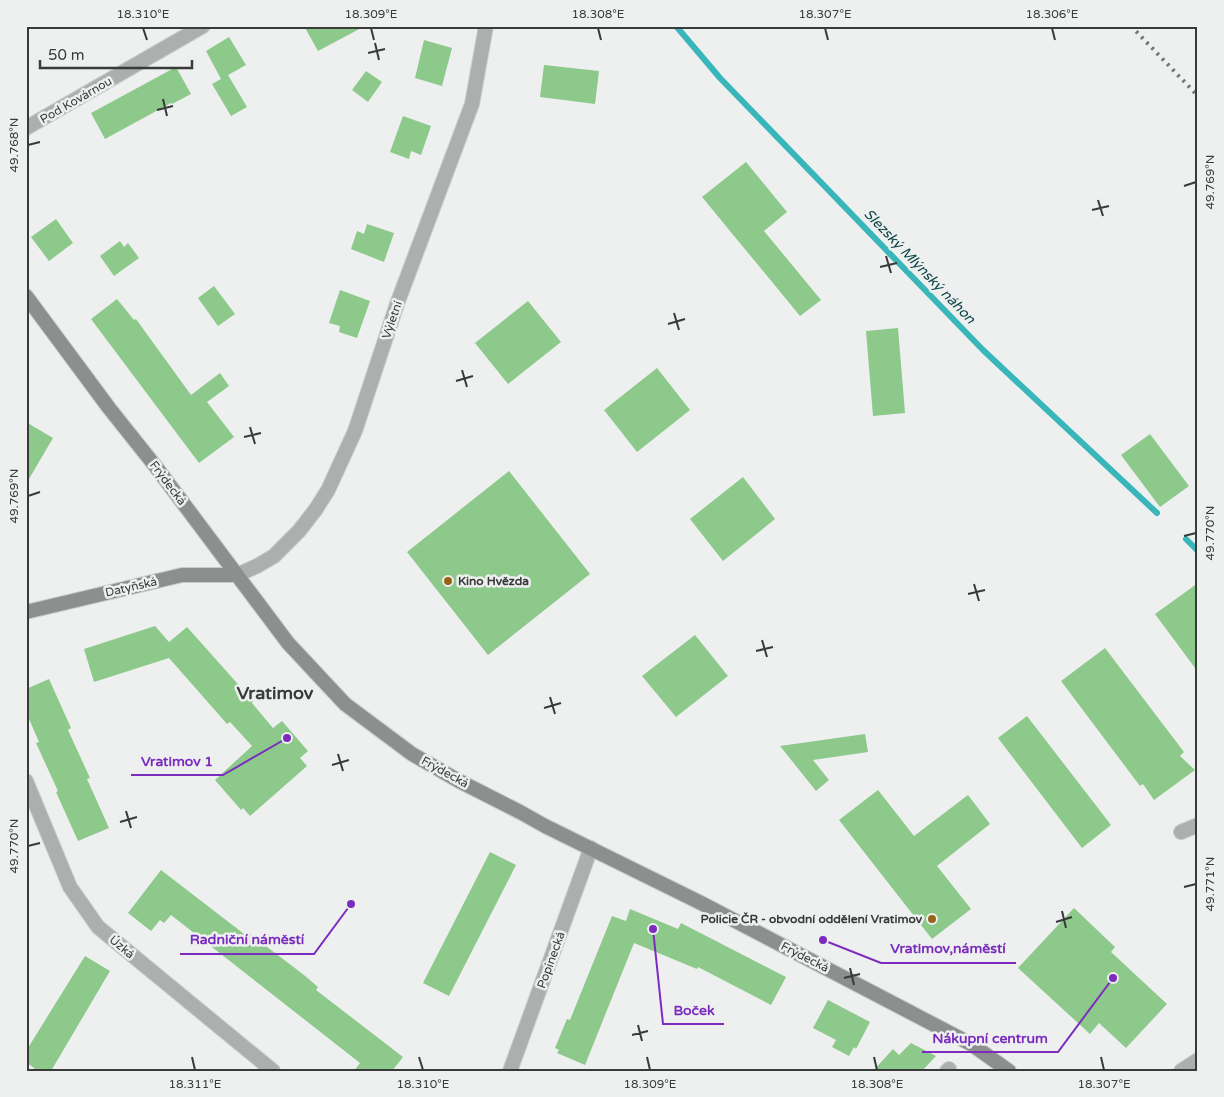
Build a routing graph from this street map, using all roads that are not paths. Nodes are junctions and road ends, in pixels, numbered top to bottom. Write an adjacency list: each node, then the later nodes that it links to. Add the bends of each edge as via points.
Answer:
1 (203, 26): 3 (street, Pod Kovárnou)
2 (486, 26): 5 (street, Výletní, via 472,104 355,431 328,490 300,531 274,556)
3 (26, 128)
4 (26, 296): 5 (main road, Frýdecká)
5 (237, 574): 6 (main road, Datyňská, via 182,575); 10 (main road, Frýdecká, via 288,643 345,704 412,754)
6 (26, 612)
7 (26, 781): 12 (street, Úzká, via 70,887 98,927)
8 (1198, 825): 9 (street)
9 (1181, 832)
10 (591, 848): 13 (street, Popinecká); 14 (main road, Frýdecká, via 971,1044)
11 (1198, 1060): 15 (street)
12 (274, 1071)
13 (510, 1071)
14 (1010, 1071)
15 (1181, 1071)

